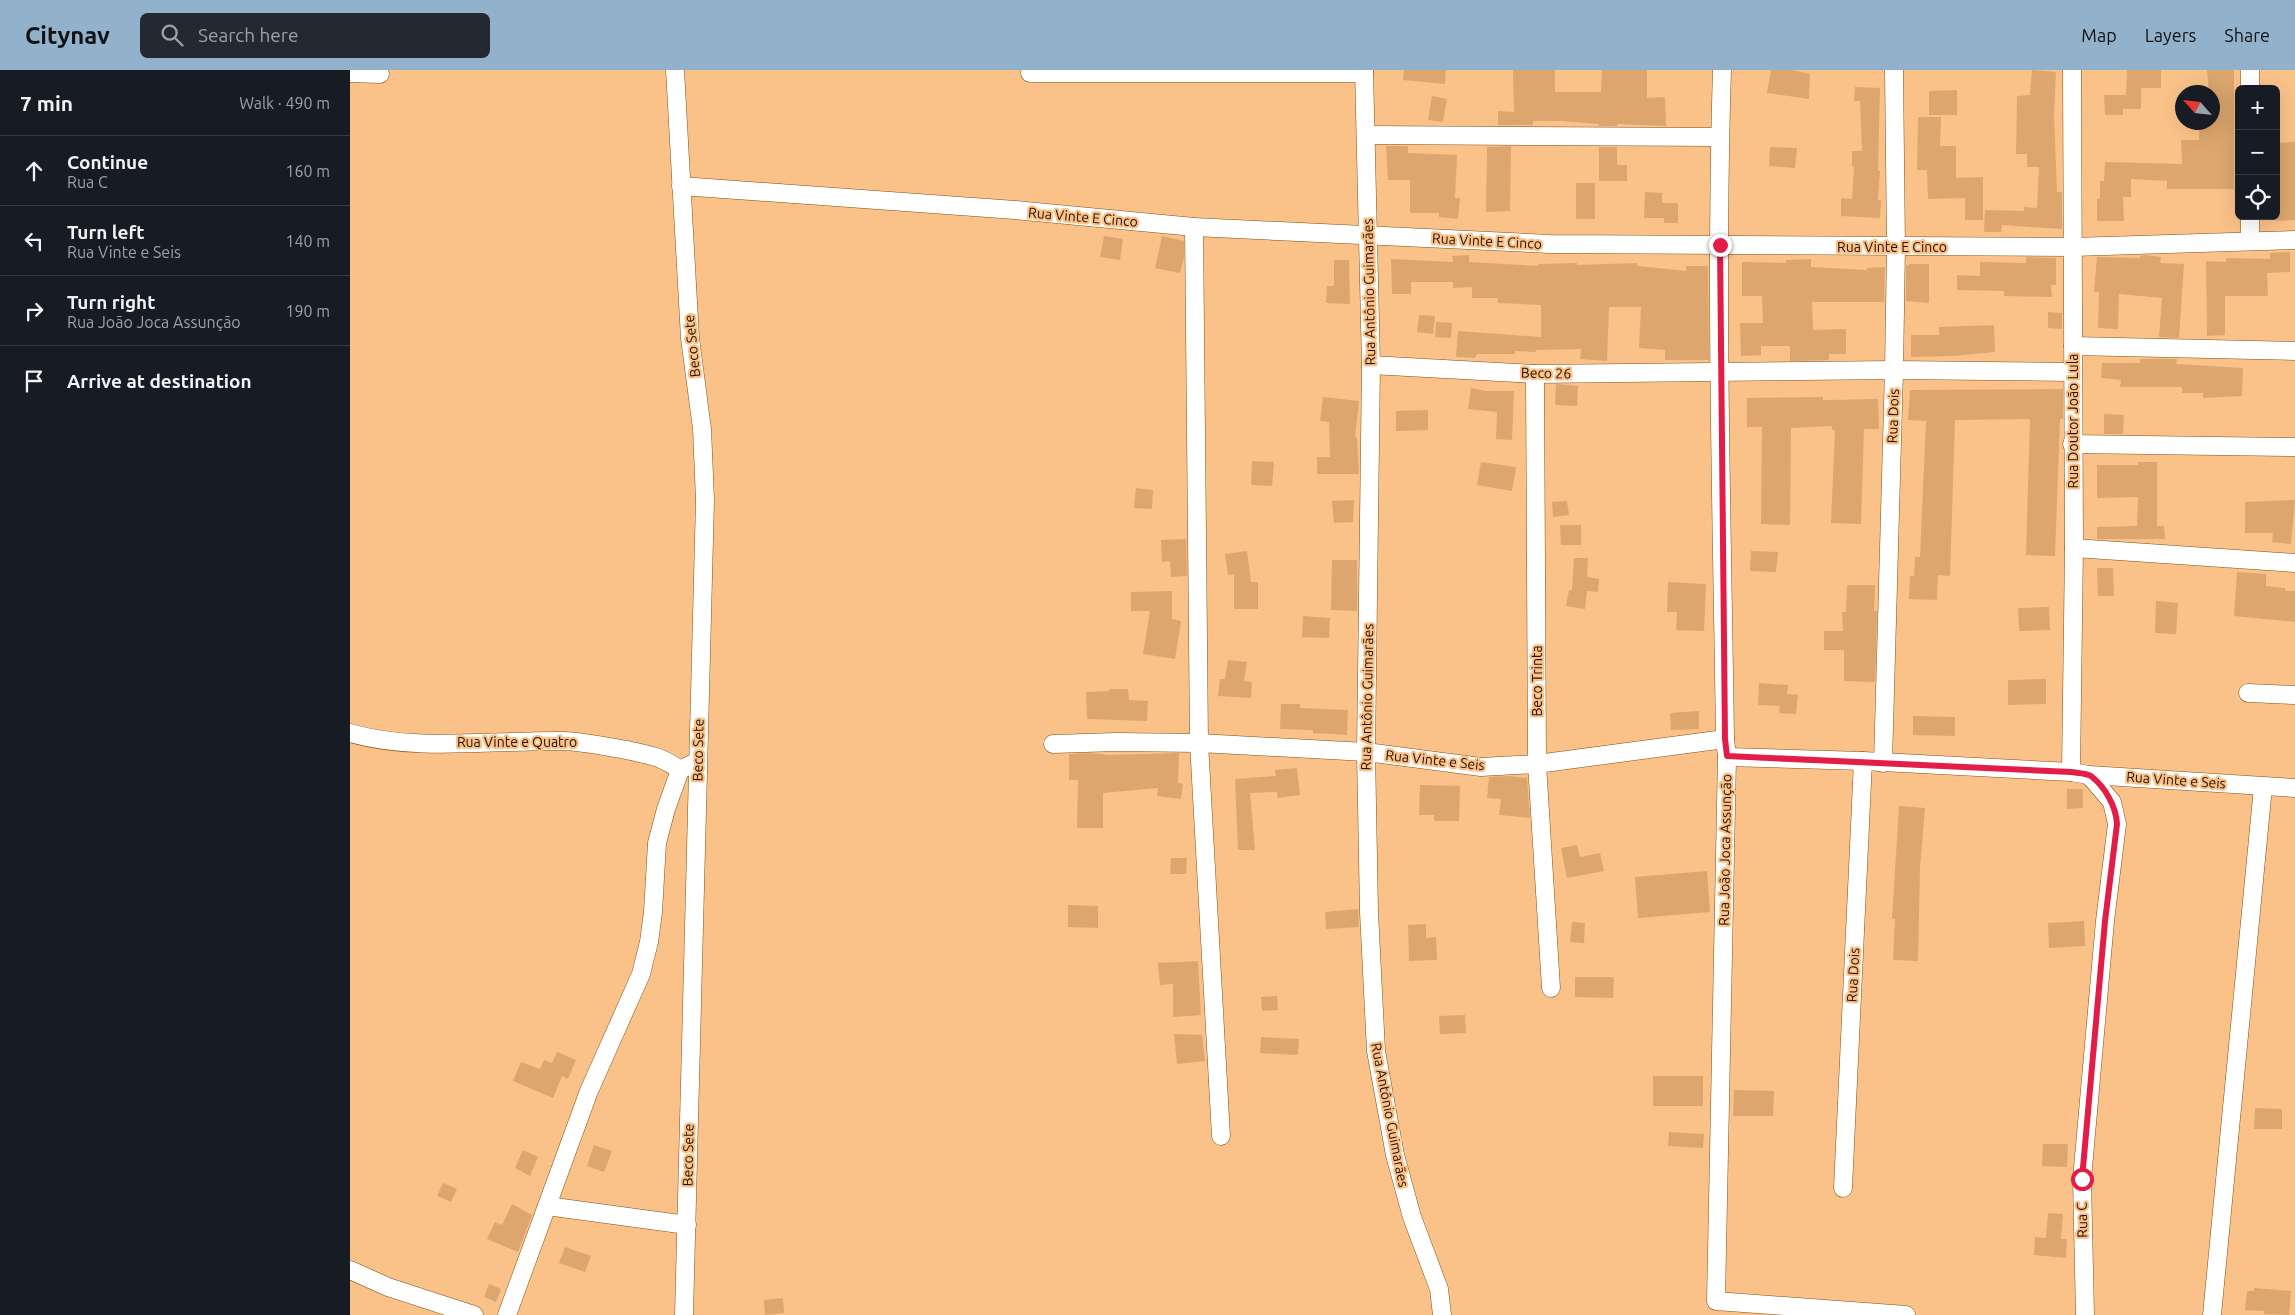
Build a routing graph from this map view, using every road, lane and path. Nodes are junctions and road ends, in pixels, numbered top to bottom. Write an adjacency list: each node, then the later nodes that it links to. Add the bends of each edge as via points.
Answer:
1 (675, 70): 13 (street, Beco Sete)
2 (1722, 70): 12 (street, Rua João Joca Assunção)
3 (1894, 70): 20 (street, Rua Dois)
4 (2072, 70): 21 (street, Rua Doutor João Lula)
5 (2250, 70): 10 (street)
6 (1364, 72): 8 (street); 11 (street, Rua Antônio Guimarães)
7 (350, 73): 9 (street)
8 (1030, 73)
9 (380, 74)
10 (2250, 85)
11 (1366, 134): 12 (street); 16 (street, Rua Antônio Guimarães)
12 (1720, 137): 19 (street, Rua João Joca Assunção)
13 (681, 186): 15 (street, Rua Vinte E Cinco, via 1015,210); 41 (street, Beco Sete, via 690,338 702,429 705,500)
14 (2250, 220): 18 (street)
15 (1194, 227): 16 (street, Rua Vinte E Cinco); 37 (street)
16 (1368, 234): 19 (street, Rua Vinte E Cinco, via 1550,244); 24 (street, Rua Antônio Guimarães)
17 (2295, 240): 18 (street, Rua Vinte E Cinco)
18 (2250, 242): 21 (street, Rua Vinte E Cinco)
19 (1720, 245): 20 (street, Rua Vinte E Cinco); 27 (street, Rua João Joca Assunção)
20 (1896, 247): 21 (street, Rua Vinte E Cinco); 25 (street, Rua Dois)
21 (2073, 247): 22 (street, Rua Doutor João Lula)
22 (2073, 346): 23 (street); 26 (street, Rua Doutor João Lula)
23 (2295, 350)
24 (1371, 365): 28 (street, Beco 26); 39 (street, Rua Antônio Guimarães)
25 (1894, 370): 26 (street, Beco 26); 27 (street, Beco 26); 43 (street, Rua Dois)
26 (2072, 372): 29 (street, Rua Doutor João Lula)
27 (1720, 373): 28 (street, Beco 26); 36 (street, Rua João Joca Assunção)
28 (1535, 374): 44 (street, Beco Trinta)
29 (2072, 444): 30 (street); 31 (street, Rua Doutor João Lula)
30 (2295, 447)
31 (2074, 548): 32 (street); 46 (street, Rua Doutor João Lula)
32 (2295, 563)
33 (2248, 692): 34 (street)
34 (2295, 695)
35 (350, 733): 45 (street, Rua Vinte e Quatro, via 402,741 563,741 594,744 665,759)
36 (1725, 739): 40 (street, Rua João Joca Assunção); 44 (street, Rua Vinte e Seis)
37 (1199, 742): 38 (street, Rua Vinte e Seis); 39 (street, Rua Vinte e Seis); 51 (street)
38 (1053, 744)
39 (1366, 752): 44 (street, Rua Vinte e Seis, via 1481,766); 60 (street, Rua Antônio Guimarães, via 1376,1051 1395,1155 1412,1217 1439,1289)
40 (1727, 756): 42 (street, Rua Vinte e Seis); 56 (street, Rua João Joca Assunção, via 1716,1301)
41 (698, 761): 45 (street); 54 (street, Beco Sete)
42 (1863, 761): 43 (street, Rua Vinte e Seis); 52 (street, Rua Dois)
43 (1882, 762): 46 (street, Rua Vinte e Seis)
44 (1537, 764): 50 (street, Beco Trinta)
45 (680, 770): 53 (street, via 657,843 654,912 641,974 589,1091)
46 (2071, 772): 47 (street, Rua Vinte e Seis)
47 (2089, 775): 48 (street, Rua Vinte e Seis); 62 (street, Rua C, via 2112,802 2117,824 2082,1179)
48 (2263, 787): 49 (street, Rua Vinte e Seis); 63 (street)
49 (2295, 788)
50 (1551, 988)
51 (1222, 1136)
52 (1843, 1188)
53 (547, 1206): 54 (street); 58 (street)
54 (686, 1224): 59 (street, Beco Sete)
55 (350, 1270): 57 (street, via 388,1287)
56 (1769, 1310): 61 (street)
57 (474, 1315)
58 (507, 1315)
59 (684, 1315)
60 (1442, 1315)
61 (1906, 1315)
62 (2085, 1315)
63 (2212, 1315)

